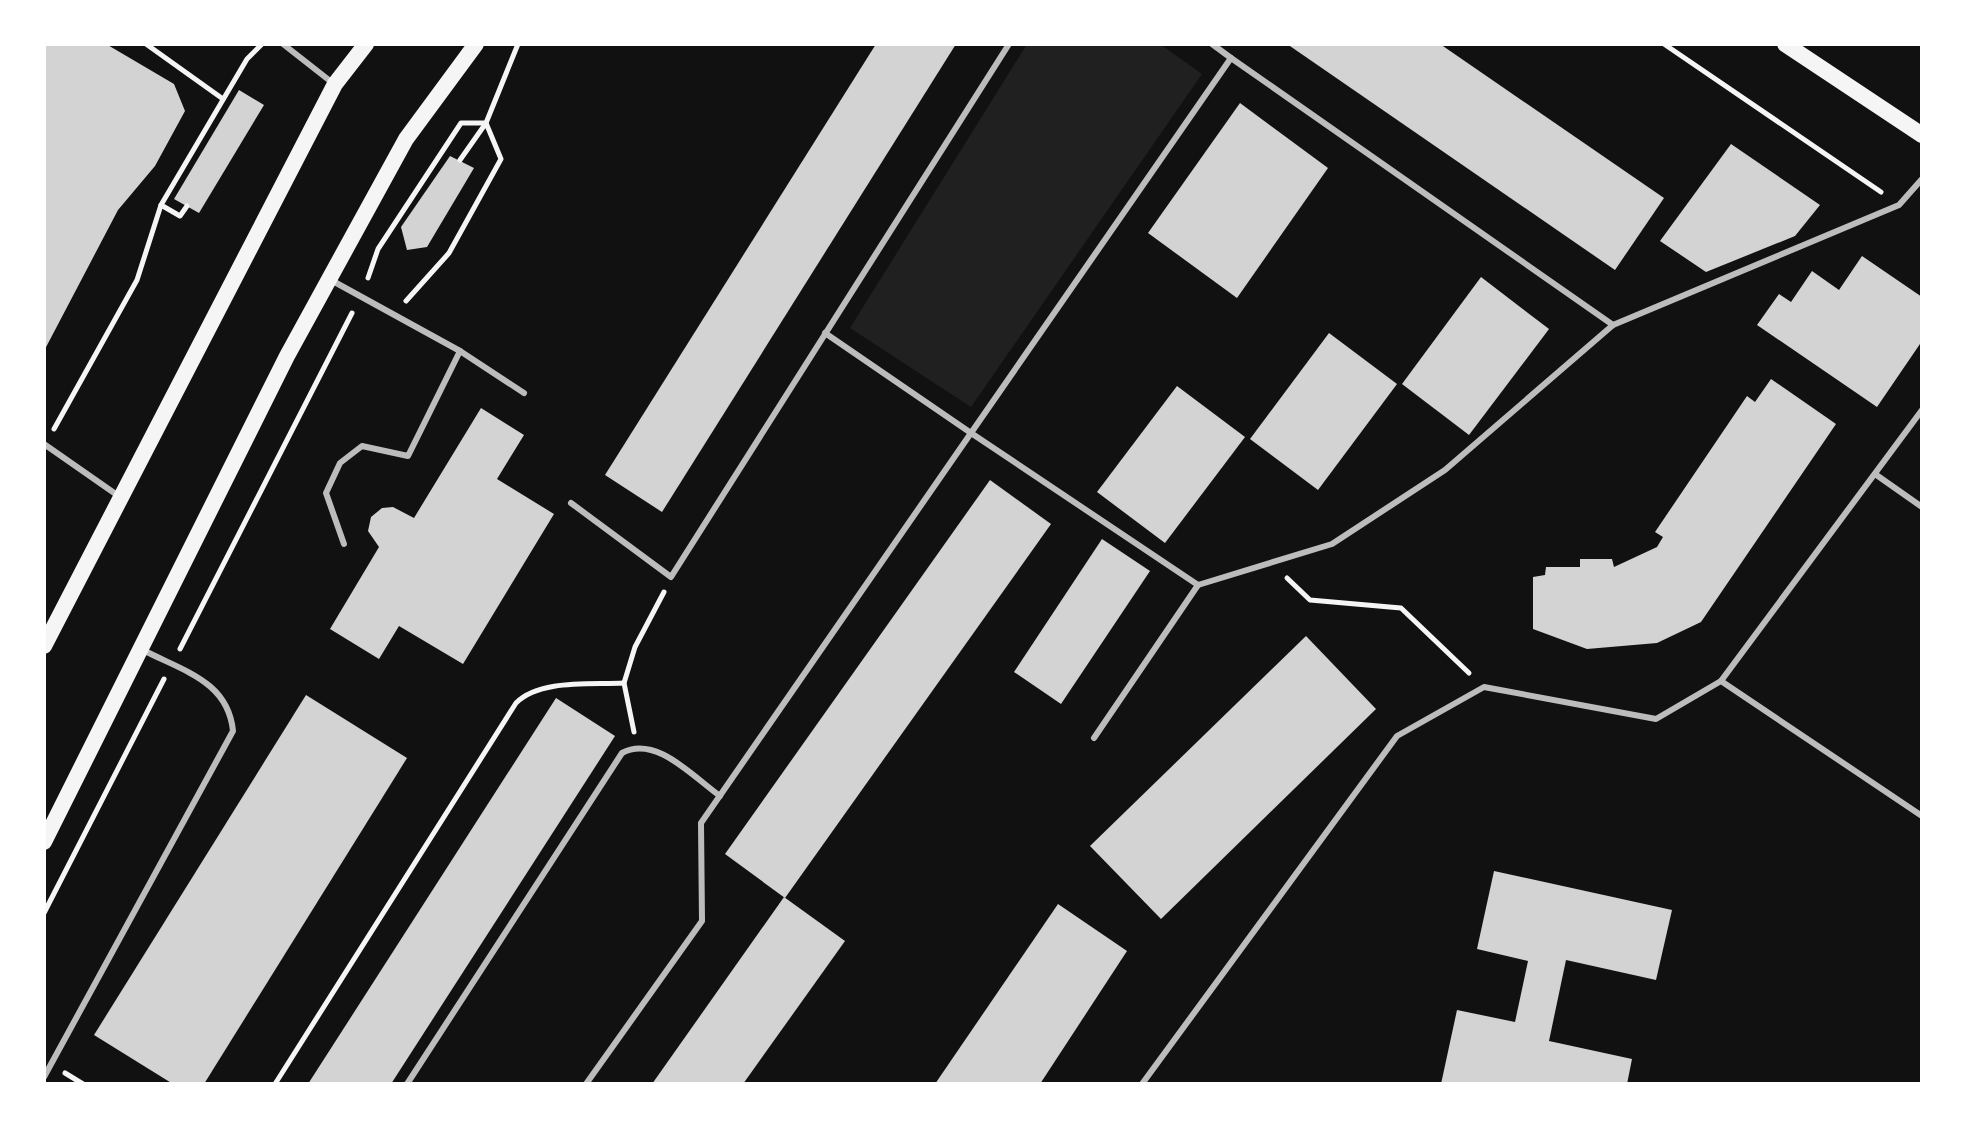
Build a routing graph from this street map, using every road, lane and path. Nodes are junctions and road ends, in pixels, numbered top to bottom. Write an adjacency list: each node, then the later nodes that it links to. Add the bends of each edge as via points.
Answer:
1 (146, 44): 13 (path)
2 (262, 44): 13 (path)
3 (283, 44): 12 (lane)
4 (366, 44): 12 (main road)
5 (476, 44): 21 (main road, via 406,139)
6 (518, 44): 14 (path)
7 (1009, 44): 25 (lane)
8 (1212, 44): 11 (lane)
9 (1664, 44): 19 (path)
10 (1785, 44): 15 (main road)
11 (1231, 58): 24 (lane); 29 (lane)
12 (335, 84): 32 (main road)
13 (223, 99): 18 (path)
14 (486, 123): 16 (path); 22 (path, via 461,123 378,249); 23 (path, via 501,159 449,253)
15 (1922, 135)
16 (460, 160)
17 (1922, 179): 19 (lane)
18 (161, 205): 20 (path, via 180,216); 30 (path, via 137,280)
19 (1899, 205): 24 (lane)
20 (187, 206)
21 (329, 279): 22 (lane); 40 (main road)
22 (361, 296): 23 (lane); 41 (path)
23 (394, 313): 26 (lane)
24 (1613, 325): 36 (lane, via 1445,470 1332,544)
25 (825, 333): 29 (lane); 33 (lane, via 671,577)
26 (460, 351): 27 (lane); 35 (lane, via 408,456 362,446 340,463 326,493)
27 (524, 393)
28 (1922, 410): 31 (lane)
29 (971, 433): 37 (lane); 47 (lane)
30 (45, 445): 32 (lane)
31 (1875, 474): 34 (lane); 42 (lane)
32 (120, 497): 39 (main road)
33 (571, 503)
34 (1922, 507)
35 (344, 544)
36 (1272, 563): 37 (lane); 44 (path, via 1310,600 1401,608)
37 (1198, 585): 45 (lane)
38 (659, 607): 43 (path, via 635,647)
39 (44, 646)
40 (141, 649): 41 (lane); 49 (main road)
41 (171, 665): 50 (path); 51 (lane, via 218,691 231,708 233,731)
42 (1721, 681): 44 (lane, via 1656,719); 48 (lane)
43 (624, 683): 46 (path); 52 (path, via 545,688 526,693 516,703)
44 (1484, 687): 55 (lane, via 1397,736)
45 (1094, 738)
46 (636, 745): 47 (lane, via 652,747); 53 (lane, via 622,753)
47 (720, 796): 54 (lane, via 701,823 702,921)
48 (1922, 816)
49 (44, 842)
50 (44, 913)
51 (44, 1077)
52 (275, 1084)
53 (407, 1084)
54 (586, 1084)
55 (1142, 1084)

